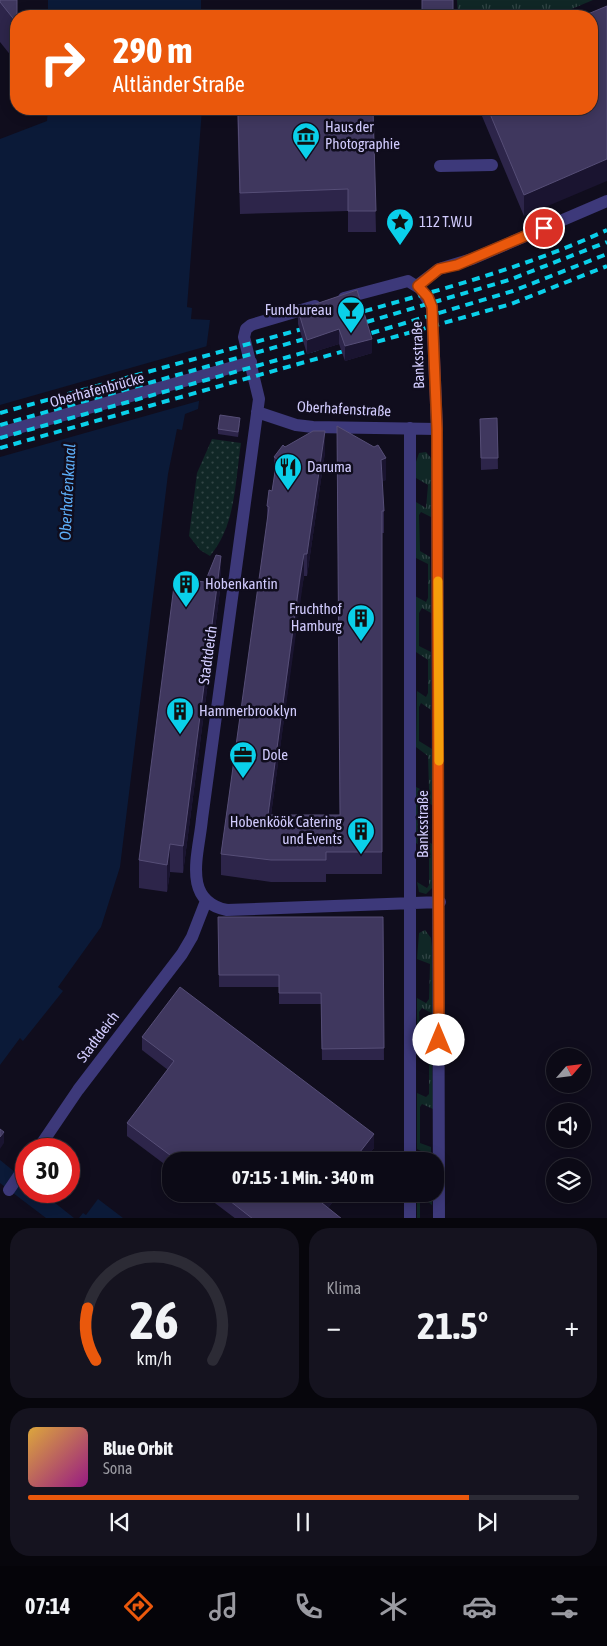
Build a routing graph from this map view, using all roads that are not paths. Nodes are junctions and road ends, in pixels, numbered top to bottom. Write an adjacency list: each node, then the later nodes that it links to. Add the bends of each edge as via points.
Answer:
1 (492, 164): 2 (street)
2 (440, 166)
3 (607, 201): 4 (street, via 464,262 439,269)
4 (418, 286): 5 (street, via 403,282 251,325 244,337); 8 (street, Banksstraße, via 432,307)
5 (251, 362): 6 (street, via 258,390); 9 (street, Oberhafenbrücke)
6 (257, 412): 7 (street, Oberhafenstraße, via 304,426); 10 (street, Stadtdeich, via 196,876 199,893)
7 (410, 428): 8 (street); 12 (street, Banksstraße)
8 (437, 429): 11 (street, Banksstraße)
9 (0, 433)
10 (206, 901): 12 (street, via 227,910); 13 (street, Stadtdeich, via 182,954)
11 (440, 902): 12 (street); 19 (street, Banksstraße)
12 (411, 905): 14 (street, Banksstraße)
13 (45, 1138)
14 (410, 1152)
15 (15, 1181): 16 (street)
16 (9, 1190)
17 (410, 1202): 18 (street)
18 (410, 1218)
19 (439, 1218)

